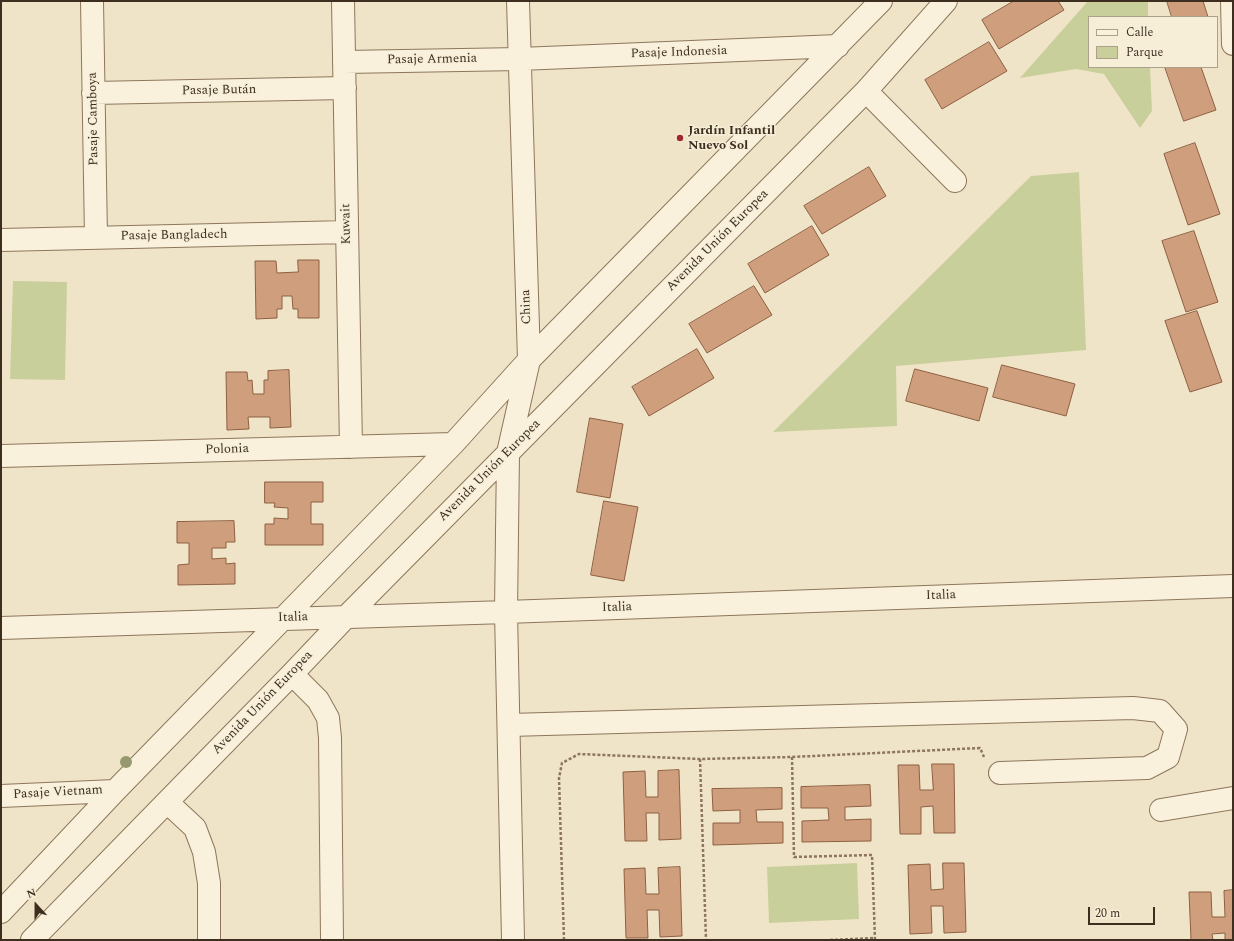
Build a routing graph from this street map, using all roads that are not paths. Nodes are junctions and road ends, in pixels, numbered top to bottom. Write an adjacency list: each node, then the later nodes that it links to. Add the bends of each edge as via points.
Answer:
1 (92, 1): 13 (street, Pasaje Camboya)
2 (344, 1): 10 (street, Kuwait)
3 (518, 1): 9 (street, China)
4 (881, 1): 8 (street)
5 (946, 1): 12 (street, Avenida Unión Europea)
6 (1232, 1): 7 (street)
7 (1233, 44)
8 (838, 46): 9 (street, Pasaje Indonesia); 18 (street)
9 (520, 59): 10 (street, Pasaje Armenia); 18 (street, China)
10 (344, 62): 11 (street, Kuwait)
11 (345, 88): 13 (street, Pasaje Bután); 15 (street, Kuwait)
12 (866, 91): 14 (street); 21 (street, Avenida Unión Europea)
13 (93, 93): 16 (street, Pasaje Camboya)
14 (955, 181)
15 (347, 232): 16 (street, Pasaje Bangladech); 20 (street, Kuwait)
16 (96, 238): 17 (street, Pasaje Bangladech)
17 (1, 240)
18 (529, 360): 19 (street); 21 (street, China)
19 (453, 444): 20 (street, Polonia); 26 (street)
20 (351, 447): 22 (street, Polonia)
21 (508, 453): 24 (street, China); 25 (street, Avenida Unión Europea)
22 (1, 456)
23 (1233, 586): 24 (street, Italia)
24 (506, 612): 25 (street, Italia); 29 (street, China)
25 (346, 617): 26 (street, Italia); 28 (street, Avenida Unión Europea)
26 (283, 619): 27 (street, Italia); 31 (street)
27 (1, 628)
28 (292, 674): 34 (street, Avenida Unión Europea); 39 (street, via 318,700 328,718)
29 (509, 725): 30 (street, via 1133,708 1160,711 1176,729 1168,757 1147,768); 40 (street, China)
30 (1000, 773)
31 (115, 791): 32 (street, Pasaje Vietnam); 36 (street)
32 (1, 796)
33 (1233, 798): 35 (street)
34 (167, 802): 37 (street, Avenida Unión Europea); 38 (street, via 194,828 204,852 209,883)
35 (1162, 810)
36 (1, 912)
37 (38, 938)
38 (209, 940)
39 (332, 940)
40 (513, 940)

